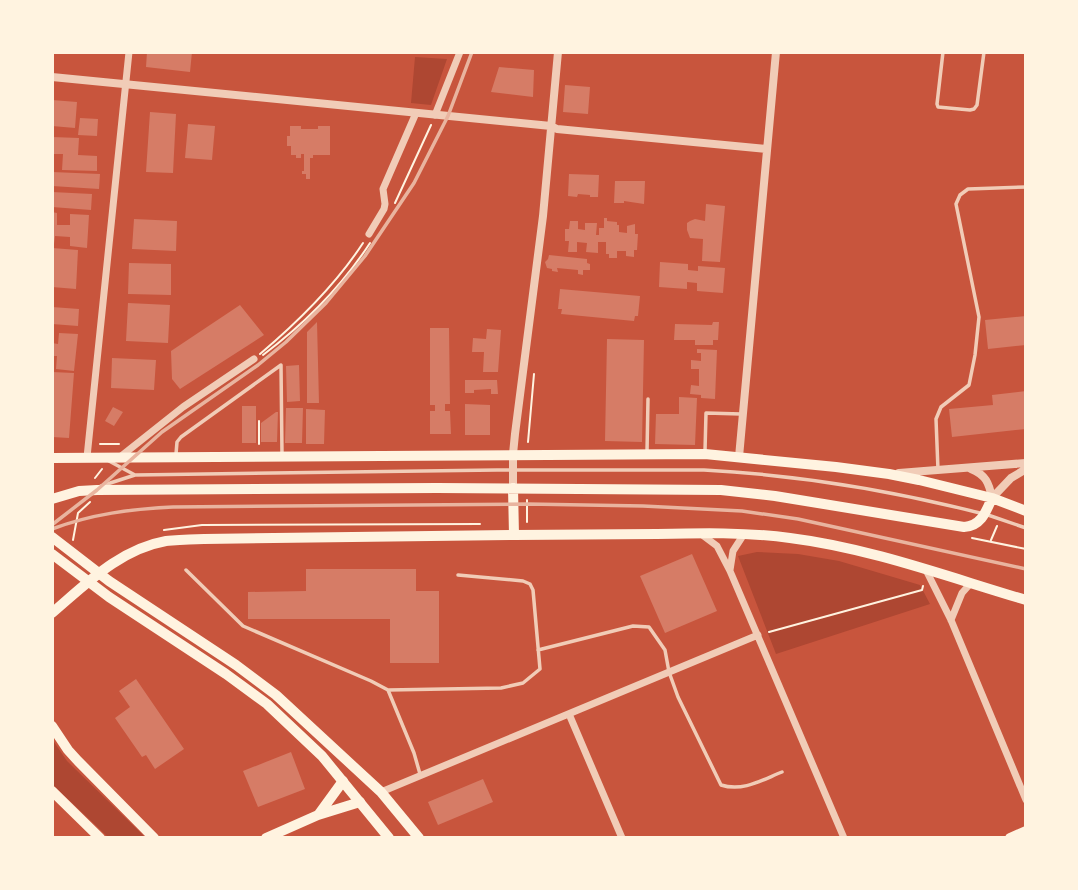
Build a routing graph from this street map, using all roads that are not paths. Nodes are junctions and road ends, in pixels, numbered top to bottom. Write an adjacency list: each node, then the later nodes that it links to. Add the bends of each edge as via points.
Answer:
1 (129, 52): 8 (street)
2 (460, 52): 10 (street)
3 (558, 52): 11 (street)
4 (776, 52): 12 (street)
5 (943, 52): 6 (lane, via 938,107 970,110 977,105)
6 (984, 52)
7 (52, 77): 8 (street)
8 (126, 84): 9 (street); 22 (street)
9 (416, 113): 10 (street); 14 (street, via 383,189 385,204)
10 (435, 115): 11 (street)
11 (551, 126): 12 (street); 18 (street)
12 (767, 149): 17 (street)
13 (1026, 187): 31 (lane, via 968,189 956,204 979,317 969,385 941,407 936,419)
14 (369, 234)
15 (255, 360): 24 (street)
16 (648, 399): 19 (lane)
17 (743, 414): 20 (lane, via 706,413); 26 (street)
18 (513, 454): 19 (main road); 21 (main road); 32 (street)
19 (648, 454): 20 (main road)
20 (705, 454): 26 (main road)
21 (282, 456): 25 (main road); 25 (lane, via 281,365 181,437)
22 (87, 457): 23 (main road); 27 (main road)
23 (102, 457): 24 (main road); 34 (lane)
24 (119, 457): 25 (main road)
25 (176, 457)
26 (739, 457): 33 (main road)
27 (52, 458)
28 (1026, 463): 29 (street)
29 (966, 468): 31 (street); 37 (street, via 985,477)
30 (1026, 468): 37 (street)
31 (938, 470): 33 (street)
32 (513, 471): 34 (lane); 35 (street); 40 (lane, via 734,472 885,492)
33 (889, 474): 37 (main road)
34 (135, 475): 36 (lane)
35 (513, 488): 36 (main road); 40 (main road, via 733,491 964,527 978,523); 44 (main road)
36 (85, 490): 38 (main road)
37 (992, 498): 39 (main road); 40 (main road)
38 (52, 499)
39 (1026, 510)
40 (985, 514): 41 (lane)
41 (1026, 528)
42 (700, 533): 43 (main road); 44 (main road); 49 (street, via 717,546)
43 (744, 534): 48 (main road, via 849,548); 49 (street, via 733,551)
44 (514, 535): 53 (main road, via 164,542 117,560)
45 (52, 537): 65 (main road, via 276,695)
46 (52, 554): 63 (main road, via 267,704)
47 (186, 570): 58 (lane, via 243,626)
48 (926, 570): 51 (main road); 54 (street)
49 (730, 571): 55 (street)
50 (458, 575): 56 (lane, via 530,584)
51 (970, 584): 52 (main road); 54 (street)
52 (1026, 600)
53 (52, 613)
54 (951, 620): 66 (street)
55 (758, 635): 57 (street); 76 (street)
56 (538, 650): 57 (lane, via 633,626 649,627 665,650); 58 (lane, via 540,669 523,683 501,688)
57 (669, 672): 59 (street); 61 (lane, via 721,785 740,788)
58 (388, 690): 62 (lane)
59 (569, 714): 62 (street); 75 (street)
60 (52, 726): 71 (main road, via 78,761)
61 (782, 772)
62 (421, 776): 65 (street)
63 (343, 781): 67 (main road); 68 (main road)
64 (52, 792): 70 (main road)
65 (381, 792): 74 (main road)
66 (1026, 800)
67 (360, 802): 68 (main road); 73 (main road)
68 (318, 815): 72 (main road)
69 (1026, 831): 77 (main road)
70 (100, 838)
71 (154, 838)
72 (266, 838)
73 (389, 838)
74 (419, 838)
75 (622, 838)
76 (844, 838)
77 (1010, 838)

